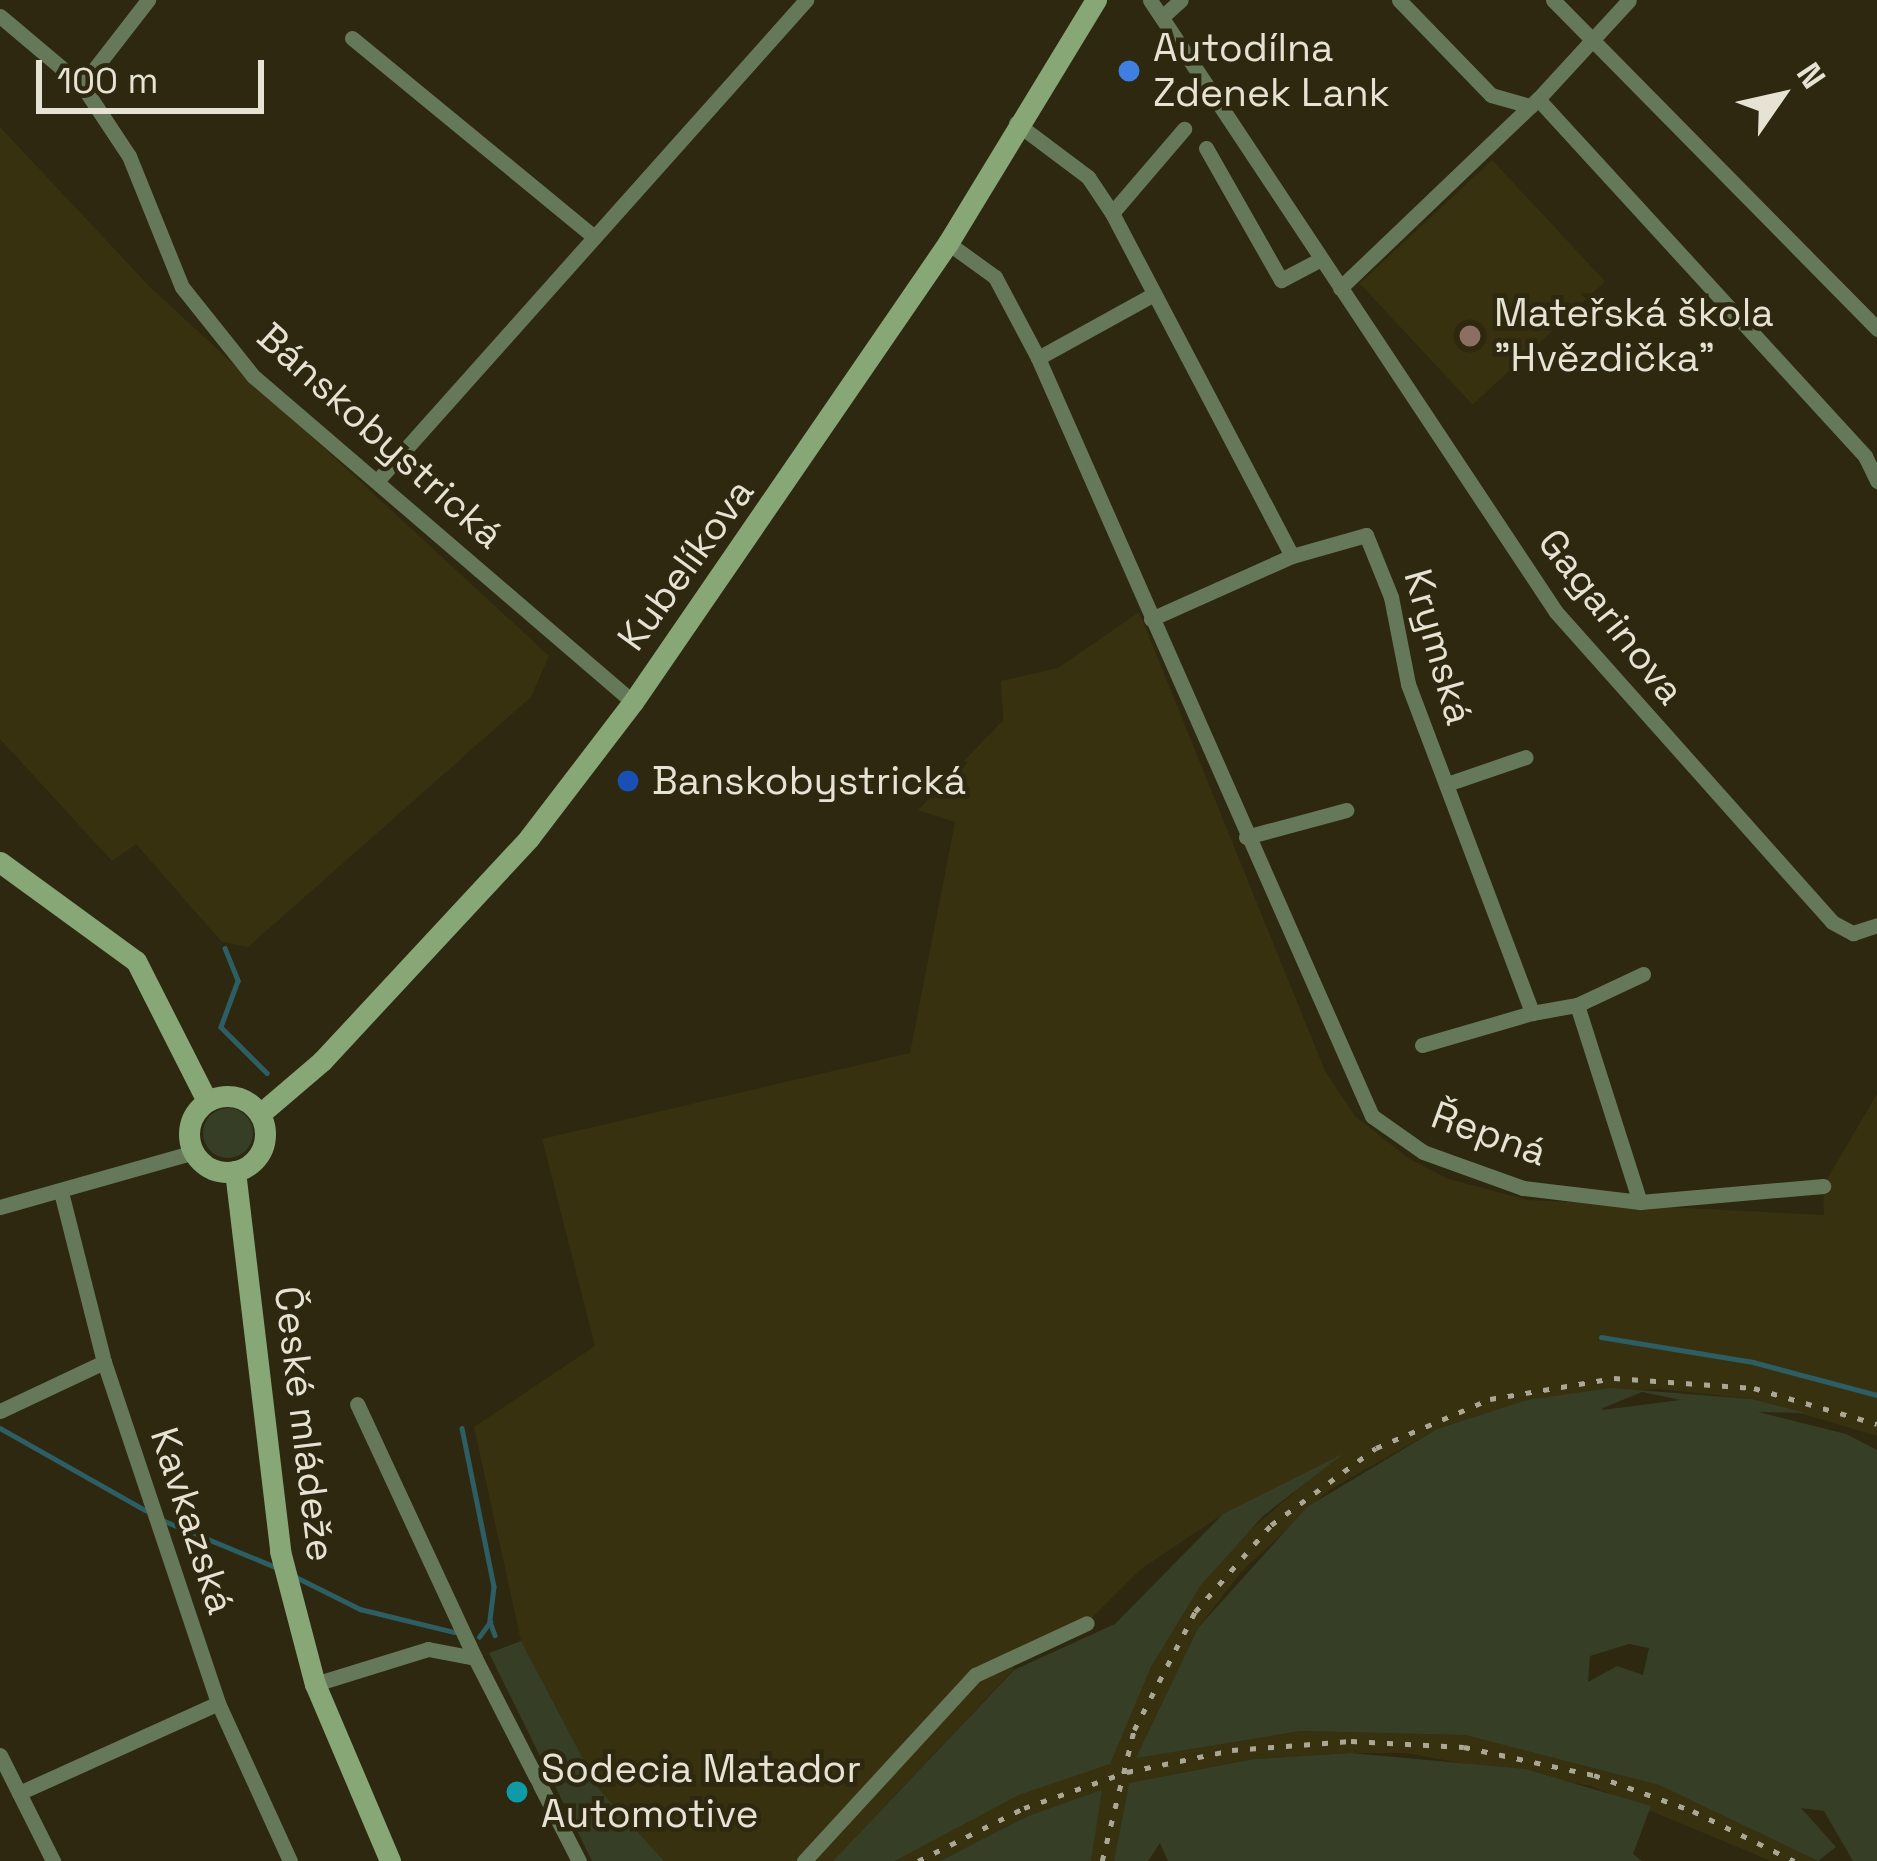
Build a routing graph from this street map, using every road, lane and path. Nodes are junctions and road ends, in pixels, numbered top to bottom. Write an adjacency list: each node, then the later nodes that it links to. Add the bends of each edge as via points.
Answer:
1 (148, 0): 13 (street)
2 (806, 0): 19 (street)
3 (1096, 0): 15 (street, Kubelíkova)
4 (1150, 0): 10 (street, Gagarinova)
5 (1181, 0): 10 (street)
6 (1399, 0): 14 (street, via 1491,95)
7 (1553, 0): 12 (street)
8 (1629, 0): 12 (street)
9 (0, 16): 13 (street, Bánskobystrická)
10 (1162, 17): 21 (street, Gagarinova)
11 (352, 38): 19 (street)
12 (1594, 39): 14 (street); 24 (street)
13 (82, 85): 26 (street, Bánskobystrická, via 130,156 182,287 253,376)
14 (1534, 103): 22 (street); 27 (street, via 1865,456)
15 (1016, 123): 18 (street, via 1088,177); 20 (street, Kubelíkova)
16 (1184, 129): 18 (street)
17 (1206, 148): 21 (street, via 1281,280)
18 (1112, 212): 23 (street)
19 (594, 237): 26 (street)
20 (948, 243): 25 (street, Řepná, via 995,277); 30 (street, Kubelíkova)
21 (1321, 259): 22 (street, Gagarinova)
22 (1340, 288): 36 (street, Gagarinova, via 1606,675 1832,922 1853,933)
23 (1154, 294): 25 (street); 28 (street)
24 (1877, 329)
25 (1039, 358): 29 (street, Řepná)
26 (376, 481): 30 (street, Bánskobystrická)
27 (1877, 481)
28 (1292, 556): 29 (street, Krymská); 32 (street, Krymská, via 1366,535 1391,597 1408,684)
29 (1151, 619): 34 (street, Řepná)
30 (633, 702): 42 (street, Kubelíkova, via 501,868 322,1061)
31 (1526, 758): 32 (street, Krymská)
32 (1447, 784): 39 (street, Krymská)
33 (1346, 810): 34 (street)
34 (1246, 837): 47 (street, Řepná, via 1372,1116 1423,1152 1523,1188)
35 (0, 862): 41 (street, via 136,962)
36 (1877, 926)
37 (1643, 974): 38 (street)
38 (1577, 1005): 39 (street); 47 (street)
39 (1532, 1013): 40 (street)
40 (1422, 1045)
41 (208, 1101): 42 (street, via 232,1096); 43 (street, via 192,1120)
42 (260, 1114): 44 (street, via 260,1152)
43 (194, 1152): 44 (street, via 214,1169); 46 (street)
44 (235, 1171): 54 (street, České mládeže, via 280,1551)
45 (1823, 1186): 47 (street, Řepná)
46 (61, 1192): 48 (street); 49 (street, Kavkazská)
47 (1640, 1202)
48 (0, 1208)
49 (104, 1362): 51 (street); 55 (street, Kavkazská)
50 (357, 1404): 53 (street, České mládeže)
51 (0, 1411)
52 (1087, 1623): 62 (street, via 975,1676)
53 (475, 1658): 54 (street, via 428,1649); 61 (street, České mládeže)
54 (315, 1684): 60 (street, České mládeže)
55 (218, 1702): 57 (street); 59 (street, Kavkazská)
56 (0, 1755): 57 (street)
57 (19, 1793): 58 (street)
58 (53, 1861)
59 (290, 1861)
60 (391, 1861)
61 (579, 1861)
62 (804, 1861)

